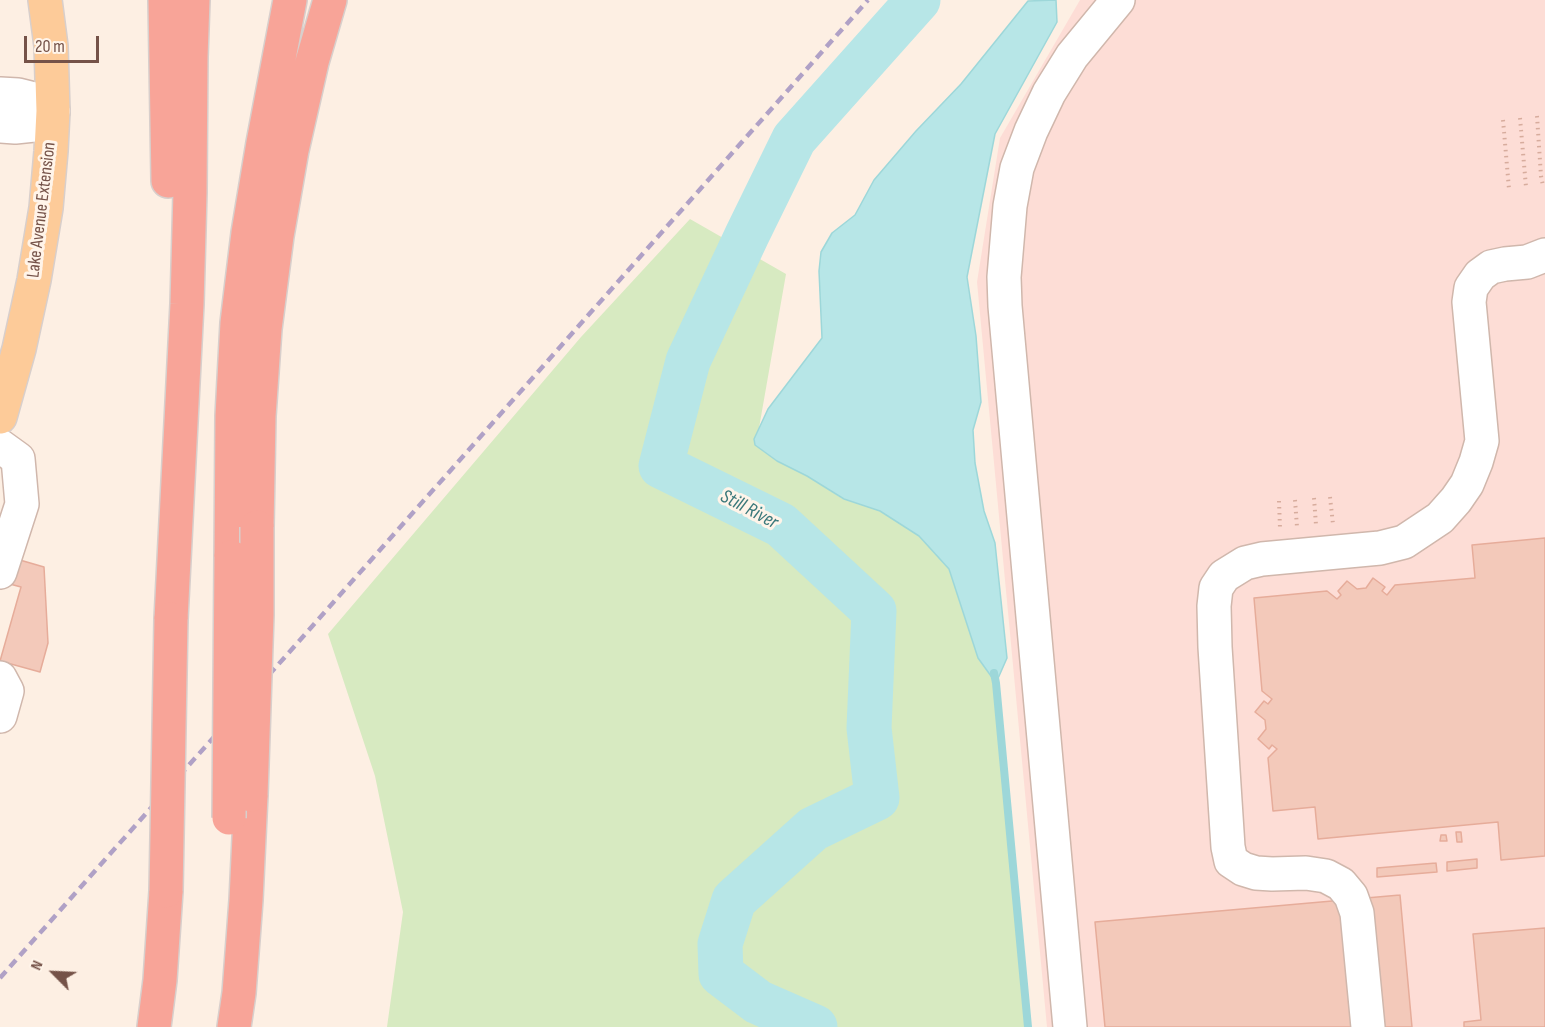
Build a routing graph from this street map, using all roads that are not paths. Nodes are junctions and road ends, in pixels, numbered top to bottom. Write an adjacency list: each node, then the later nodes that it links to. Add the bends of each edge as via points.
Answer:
1 (45, 0): 8 (main road, Lake Avenue Extension)
2 (165, 0): 14 (highway)
3 (194, 0): 14 (highway, via 187,304)
4 (290, 0): 17 (highway, bridge, via 250,222 237,323 231,556)
5 (330, 0): 17 (highway, bridge, via 292,150 265,329 259,416 256,615)
6 (1118, 0): 21 (street, via 1072,56 1031,131 1017,168 1004,277)
7 (0, 94): 8 (street, via 38,100)
8 (53, 111): 9 (street, via 34,125); 11 (main road, Lake Avenue Extension, via 46,208 34,280)
9 (0, 126)
10 (1545, 255): 22 (street, via 1491,267 1470,288 1482,441 1467,484 1440,518 1404,542 1380,548 1245,563 1224,576 1216,588 1216,657 1231,861 1256,873 1326,876 1341,884 1351,896 1357,913)
11 (0, 417)
12 (0, 446): 13 (street, via 18,459 22,504)
13 (0, 573)
14 (171, 619): 18 (highway, bridge, via 166,891)
15 (0, 678): 16 (street, via 7,691)
16 (0, 716)
17 (240, 806): 19 (highway); 20 (highway, via 246,900)
18 (154, 1027)
19 (214, 1027)
20 (234, 1027)
21 (1070, 1027)
22 (1368, 1027)

